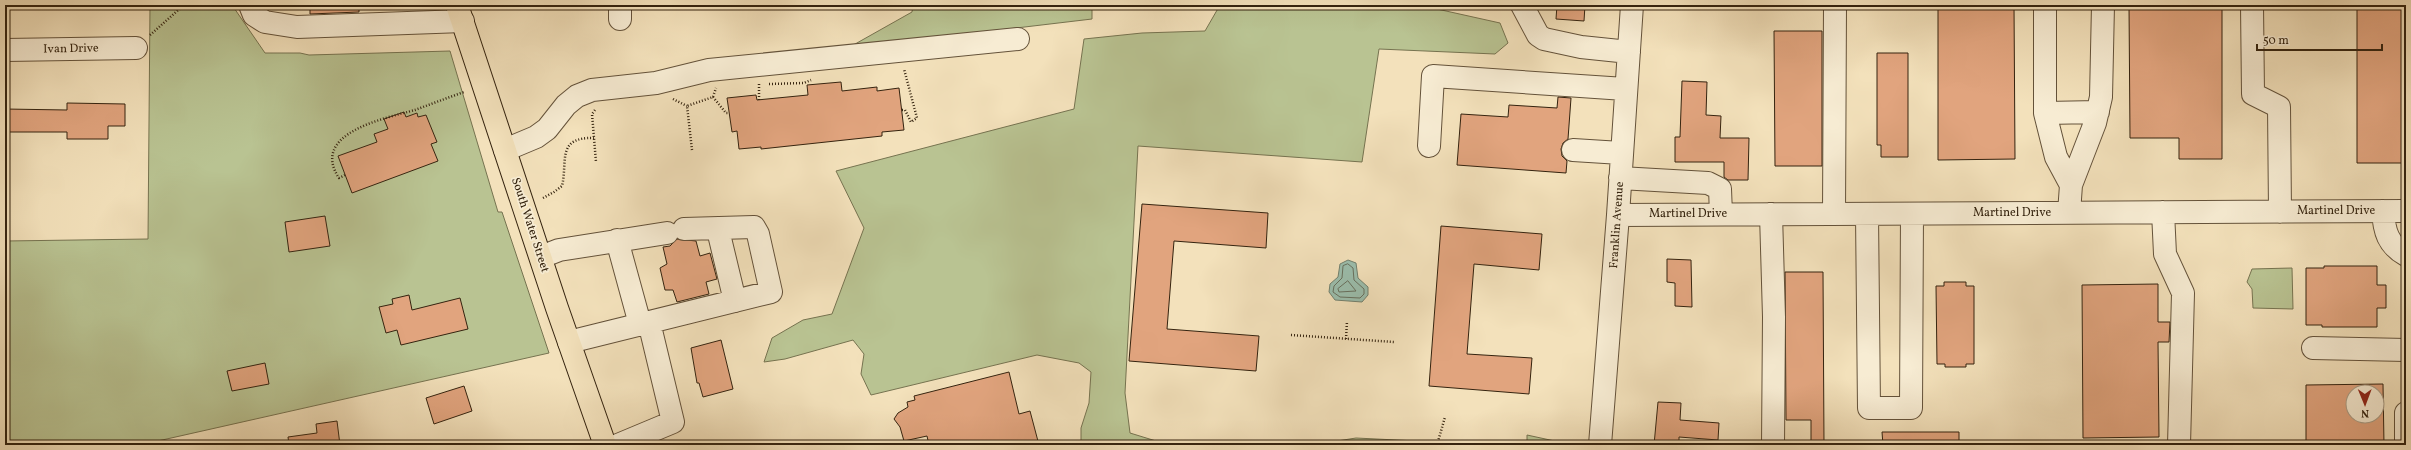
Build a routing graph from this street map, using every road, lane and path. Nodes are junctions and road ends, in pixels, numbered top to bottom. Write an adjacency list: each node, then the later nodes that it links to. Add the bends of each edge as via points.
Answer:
1 (184, 5): 11 (path)
2 (250, 5): 9 (street, via 254,15 265,22 297,27)
3 (1522, 5): 13 (street, via 1538,35 1544,39 1581,47)
4 (1632, 5): 13 (street, Franklin Avenue)
5 (1835, 5): 46 (street)
6 (2045, 5): 27 (street)
7 (2103, 5): 25 (street, via 2102,81)
8 (2252, 5): 42 (street, via 2252,94 2279,107)
9 (460, 13): 30 (main road, South Water Street)
10 (1018, 40): 30 (street, via 709,70 656,83 592,90 577,96 566,105 547,129)
11 (136, 48): 12 (street, Ivan Drive)
12 (5, 50)
13 (1629, 52): 17 (street, Franklin Avenue)
14 (902, 64): 24 (path, via 917,118 910,122 905,110)
15 (813, 77): 21 (path, via 804,83 782,85 758,82)
16 (720, 82): 20 (path)
17 (1625, 89): 29 (street, via 1433,76); 33 (street, Franklin Avenue)
18 (464, 92): 35 (path, via 373,122 347,135 335,146 332,162 332,167 339,178)
19 (668, 97): 23 (path)
20 (713, 97): 23 (path); 26 (path)
21 (759, 100)
22 (598, 105): 28 (path, via 592,114)
23 (687, 106): 31 (path)
24 (902, 110)
25 (2098, 112): 27 (street); 37 (street)
26 (728, 113)
27 (2045, 113): 37 (street, via 2056,157)
28 (594, 138): 34 (path); 38 (path, via 575,141 567,148 562,186)
29 (1429, 146)
30 (505, 150): 53 (main road, South Water Street)
31 (692, 150)
32 (1573, 150): 33 (street)
33 (1621, 153): 36 (street, Franklin Avenue)
34 (596, 162)
35 (345, 175)
36 (1620, 178): 44 (street, via 1708,183 1720,189); 49 (street, Franklin Avenue)
37 (2071, 185): 43 (street)
38 (543, 198)
39 (2382, 211): 40 (street, Martinel Drive); 42 (street, Martinel Drive); 52 (street, via 2388,238)
40 (2406, 211)
41 (2163, 212): 42 (street, Martinel Drive); 43 (street, Martinel Drive); 70 (street, via 2165,254 2183,293)
42 (2280, 212)
43 (2069, 213): 48 (street, Martinel Drive)
44 (1721, 214): 45 (street, Martinel Drive); 49 (street, Martinel Drive)
45 (1772, 214): 46 (street, Martinel Drive); 69 (street)
46 (1834, 214): 47 (street, Martinel Drive)
47 (1867, 214): 48 (street, Martinel Drive); 48 (street, via 1869,408 1911,408)
48 (1912, 214)
49 (1618, 215): 68 (street, Franklin Avenue)
50 (718, 230): 51 (street, via 676,231); 54 (street); 54 (street, via 754,227 760,241 771,292)
51 (617, 240): 53 (street, via 560,250); 56 (street)
52 (2406, 255)
53 (541, 257): 59 (main road, South Water Street)
54 (735, 301): 56 (street)
55 (1347, 321): 58 (path)
56 (644, 323): 59 (street); 66 (street, via 674,422)
57 (1291, 335): 58 (path)
58 (1346, 339): 60 (path)
59 (569, 342): 65 (main road, South Water Street)
60 (1394, 342)
61 (2314, 348): 62 (street)
62 (2406, 350)
63 (2406, 413): 71 (street)
64 (1445, 417): 67 (path)
65 (605, 445)
66 (618, 445)
67 (1437, 445)
68 (1600, 445)
69 (1773, 445)
70 (2179, 445)
71 (2406, 445)

